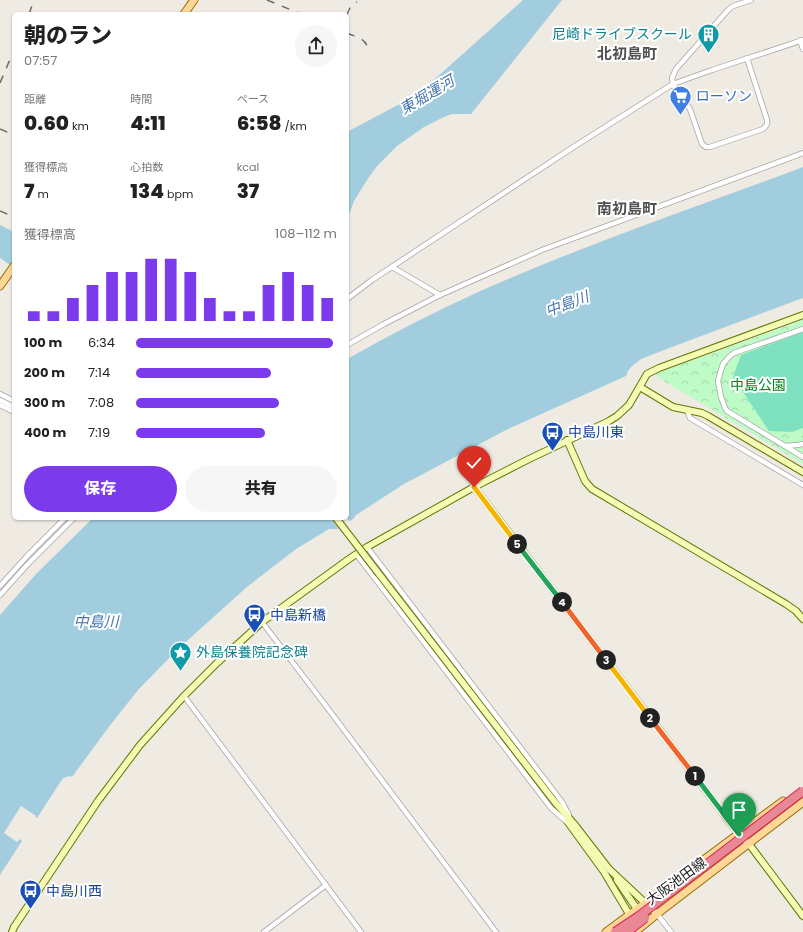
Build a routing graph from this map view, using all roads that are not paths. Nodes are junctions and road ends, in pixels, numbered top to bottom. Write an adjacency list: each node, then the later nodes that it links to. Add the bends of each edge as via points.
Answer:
1 (194, 0): 3 (main road)
2 (751, 0): 7 (street, via 728,10 676,69 672,78)
3 (185, 12)
4 (802, 40): 5 (street); 6 (street)
5 (803, 48)
6 (747, 58): 7 (street); 7 (street, via 768,123 763,129 706,147 702,144 690,109)
7 (673, 84): 9 (street)
8 (803, 153): 12 (street, via 542,250)
9 (392, 266): 12 (street); 13 (street)
10 (12, 268): 11 (main road)
11 (0, 286)
12 (440, 296): 16 (street)
13 (349, 297)
14 (803, 315): 17 (street, via 659,368 648,374)
15 (803, 329): 27 (street, via 734,353 723,364 718,381 720,398 727,411)
16 (349, 344)
17 (640, 387): 23 (street, via 670,406); 25 (street, via 629,405 617,416)
18 (0, 394): 20 (street)
19 (0, 400): 22 (street)
20 (12, 400)
21 (0, 405): 24 (street)
22 (12, 406)
23 (687, 410): 29 (street, via 708,416); 30 (street, via 690,418)
24 (12, 411)
25 (567, 440): 31 (street); 39 (street, via 585,481 592,490 786,604)
26 (803, 444): 27 (street)
27 (785, 446): 28 (street)
28 (803, 457)
29 (803, 472)
30 (803, 485)
31 (474, 487): 35 (street); 47 (street)
32 (63, 520): 37 (street)
33 (72, 520): 38 (street)
34 (338, 520): 46 (street, bridge)
35 (367, 546): 36 (street); 46 (street, via 562,802)
36 (356, 554): 40 (street); 46 (street, via 551,808)
37 (0, 586)
38 (0, 595)
39 (803, 619)
40 (262, 622): 41 (street); 59 (street)
41 (184, 696): 50 (street); 56 (street, via 140,745 98,801)
42 (803, 786): 47 (main road, 大阪池田線)
43 (803, 791): 61 (highway, bridge)
44 (803, 797): 62 (highway, bridge)
45 (803, 802): 48 (main road, 大阪池田線)
46 (571, 824): 49 (street); 53 (street)
47 (739, 834): 48 (street); 51 (main road, 大阪池田線)
48 (749, 844): 54 (main road, 大阪池田線); 55 (street)
49 (609, 869): 51 (street); 52 (street)
50 (326, 885): 57 (street); 58 (street)
51 (645, 903): 52 (main road, 大阪池田線); 54 (street)
52 (637, 909): 53 (main road, 大阪池田線); 63 (street, via 640,921)
53 (629, 914): 60 (main road, 大阪池田線); 63 (street)
54 (657, 914): 63 (main road, 大阪池田線); 64 (street)
55 (803, 916)
56 (12, 932)
57 (264, 932)
58 (361, 932)
59 (496, 932)
60 (606, 932)
61 (616, 932)
62 (627, 932)
63 (635, 932)
64 (671, 932)

